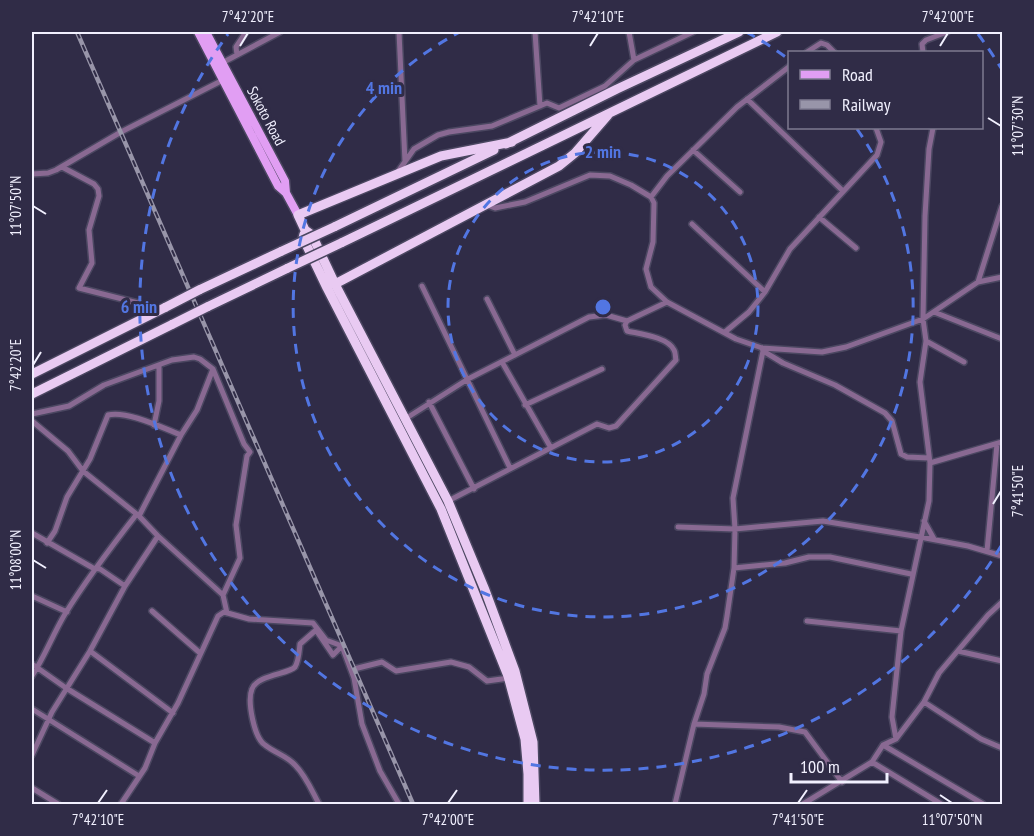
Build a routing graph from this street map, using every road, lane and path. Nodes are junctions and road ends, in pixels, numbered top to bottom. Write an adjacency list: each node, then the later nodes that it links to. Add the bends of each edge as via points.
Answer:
1 (198, 32): 21 (main road)
2 (206, 32): 17 (main road, Sokoto Road)
3 (246, 32): 15 (street, via 236,47)
4 (280, 32): 15 (street)
5 (399, 32): 29 (street)
6 (535, 32): 23 (street)
7 (629, 32): 16 (street)
8 (693, 32): 16 (street)
9 (739, 32): 27 (highway)
10 (777, 32): 24 (highway)
11 (947, 32): 14 (street, via 926,40)
12 (809, 51): 13 (street, via 821,43)
13 (833, 51)
14 (923, 51)
15 (237, 55): 17 (street)
16 (634, 60): 23 (street, via 605,86 559,108 547,103)
17 (222, 63): 21 (main road, Sokoto Road)
18 (788, 67): 19 (street)
19 (782, 72): 20 (street); 22 (street)
20 (788, 77)
21 (226, 79): 30 (street); 40 (main road, Sokoto Road, via 285,181 286,193)
22 (747, 99): 28 (street); 34 (street)
23 (540, 106): 29 (street, via 492,126 438,135 414,149)
24 (617, 107): 35 (highway); 38 (highway, via 567,160)
25 (876, 129): 34 (street, via 881,147 877,155)
26 (933, 129): 54 (street, via 925,216)
27 (512, 142): 32 (highway, via 447,154); 33 (highway)
28 (693, 150): 36 (street); 37 (street)
29 (405, 162): 32 (street)
30 (62, 167): 31 (street); 53 (street, via 94,184 99,196 89,230 92,263 79,288 138,303)
31 (32, 174)
32 (397, 174): 40 (highway)
33 (436, 178): 35 (highway); 53 (highway, bridge)
34 (843, 191): 41 (street)
35 (443, 192): 68 (highway, bridge)
36 (740, 192)
37 (651, 197): 38 (street, via 615,178 596,175 525,202 495,208); 51 (street, via 655,209 647,276 651,287)
38 (485, 204): 47 (highway)
39 (1002, 206): 46 (street)
40 (298, 215): 43 (highway)
41 (819, 217): 44 (street); 49 (street, via 790,249)
42 (692, 224): 49 (street)
43 (305, 230): 47 (highway, via 312,235); 115 (highway, via 303,238 327,288 441,509)
44 (856, 248)
45 (1002, 277): 46 (street)
46 (978, 282): 52 (street)
47 (335, 284): 72 (highway)
48 (422, 286): 67 (street)
49 (765, 291): 56 (street, via 749,312)
50 (487, 299): 60 (street)
51 (666, 302): 55 (street); 56 (street)
52 (934, 312): 54 (street); 57 (street)
53 (154, 313): 66 (highway)
54 (923, 319): 58 (street); 59 (street, via 822,352)
55 (627, 321): 60 (street, via 606,315 589,317); 77 (street, via 627,331 667,343 674,349 676,360 616,426 597,424)
56 (725, 332): 59 (street)
57 (1002, 339)
58 (926, 341): 62 (street); 78 (street, via 920,382)
59 (762, 349): 78 (street, via 885,413 892,421 901,454); 86 (street, via 733,498)
60 (515, 355): 61 (street)
61 (502, 362): 67 (street); 70 (street)
62 (964, 362)
63 (159, 365): 64 (street, via 194,357); 71 (street, via 104,385 69,406); 74 (street)
64 (213, 369): 75 (street, via 197,410); 98 (street, via 250,452 236,525 241,555)
65 (602, 369): 70 (street)
66 (32, 374)
67 (468, 379): 69 (street); 79 (street)
68 (32, 394)
69 (429, 402): 72 (street); 81 (street)
70 (525, 405): 77 (street)
71 (32, 414)
72 (405, 418): 82 (highway)
73 (32, 421): 80 (street, via 68,451)
74 (154, 425): 75 (street); 80 (street, via 108,415)
75 (181, 435): 83 (street)
76 (1000, 443): 78 (street); 92 (street)
77 (551, 448): 79 (street)
78 (929, 461): 84 (street, via 929,501)
79 (510, 468): 81 (street)
80 (83, 471): 83 (street); 91 (street)
81 (474, 489): 82 (street)
82 (448, 501): 136 (highway, via 515,671 533,742)
83 (138, 516): 88 (street); 94 (street)
84 (924, 522): 89 (street); 90 (street)
85 (678, 527): 86 (street)
86 (735, 529): 89 (street, via 823,521); 95 (street)
87 (32, 533): 91 (street)
88 (158, 536): 97 (street); 98 (street)
89 (920, 537): 90 (street); 96 (street)
90 (933, 539): 92 (street)
91 (47, 543): 94 (street)
92 (987, 551): 93 (street)
93 (1002, 556)
94 (96, 568): 97 (street); 102 (street)
95 (734, 568): 96 (street, via 830,557); 121 (street, via 725,628 712,656)
96 (911, 574): 105 (street)
97 (125, 586): 107 (street)
98 (223, 595): 103 (street)
99 (32, 596): 102 (street)
100 (1002, 602): 108 (street)
101 (152, 611): 109 (street)
102 (67, 612): 113 (street)
103 (227, 613): 106 (street, via 249,619 313,623 326,640); 109 (street, via 218,615)
104 (807, 621): 105 (street)
105 (901, 631): 122 (street, via 892,717)
106 (342, 646): 112 (street); 133 (street, via 333,655 316,630 300,644 295,667 259,681 251,694 251,713 262,743 294,763)
107 (90, 651): 116 (street); 119 (street)
108 (958, 651): 110 (street); 117 (street, via 939,673)
109 (200, 653): 119 (street)
110 (1002, 661)
111 (32, 664): 113 (street)
112 (350, 666): 115 (street, via 354,669 382,662 396,671 451,662 470,667 487,681); 134 (street, via 362,724 380,771)
113 (38, 667): 114 (street); 116 (street)
114 (32, 676)
115 (509, 678): 135 (highway, via 525,739)
116 (66, 688): 120 (street); 123 (street)
117 (924, 702): 122 (street); 125 (street)
118 (32, 709): 120 (street)
119 (173, 713): 123 (street)
120 (48, 720): 126 (street); 128 (street)
121 (694, 724): 129 (street, via 778,727 805,732); 137 (street)
122 (896, 740): 124 (street)
123 (155, 743): 128 (street)
124 (883, 745): 127 (street); 140 (street)
125 (1002, 748)
126 (32, 755)
127 (873, 762): 129 (street); 139 (street)
128 (139, 776): 132 (street)
129 (842, 782): 138 (street)
130 (32, 788): 131 (street)
131 (58, 804)
132 (121, 804)
133 (319, 804)
134 (399, 804)
135 (528, 804)
136 (535, 804)
137 (675, 804)
138 (803, 804)
139 (941, 804)
140 (983, 804)

